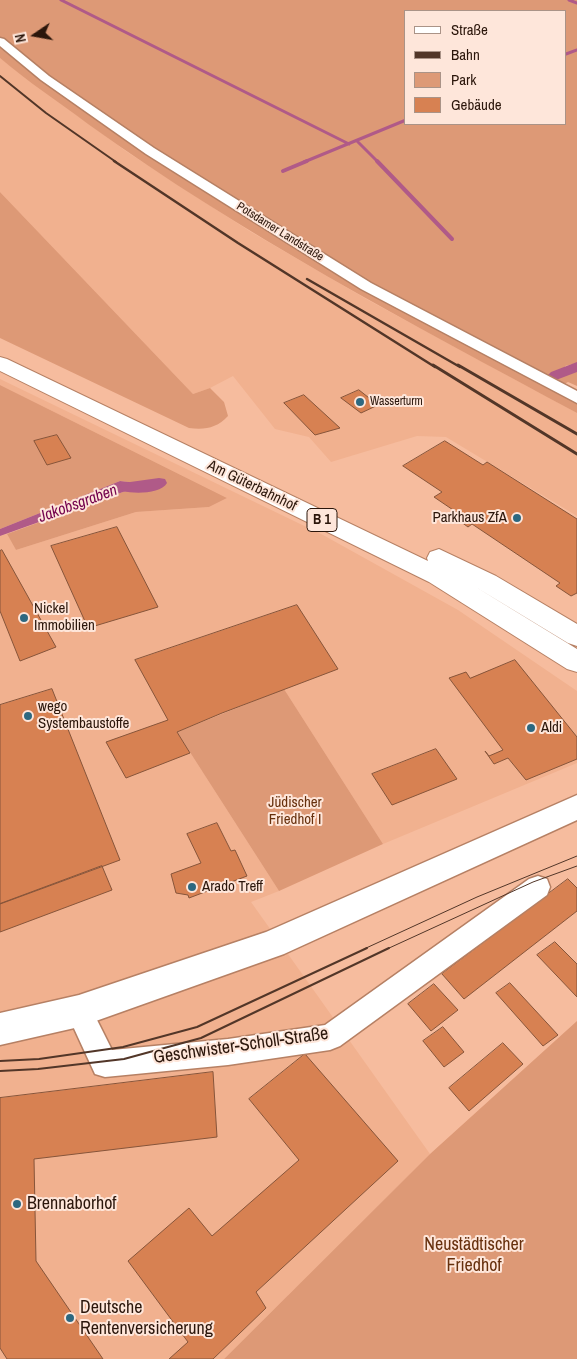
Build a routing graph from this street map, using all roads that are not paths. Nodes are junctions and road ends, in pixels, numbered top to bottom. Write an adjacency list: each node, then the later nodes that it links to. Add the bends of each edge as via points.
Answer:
1 (0, 41): 4 (street, Potsdamer Landstraße, via 45,78 143,146 350,276)
2 (0, 348): 5 (main road, Am Güterbahnhof)
3 (0, 364): 5 (main road, Am Güterbahnhof / B 1)
4 (577, 398)
5 (214, 459): 6 (main road, Am Güterbahnhof, via 317,498 487,582); 7 (main road, Am Güterbahnhof / B 1, via 438,576)
6 (577, 636)
7 (577, 662)
8 (577, 808): 10 (street, via 273,944)
9 (538, 887): 10 (street, Geschwister-Scholl-Straße, via 330,1037 228,1052 105,1064)
10 (78, 1011): 11 (street)
11 (0, 1029)

